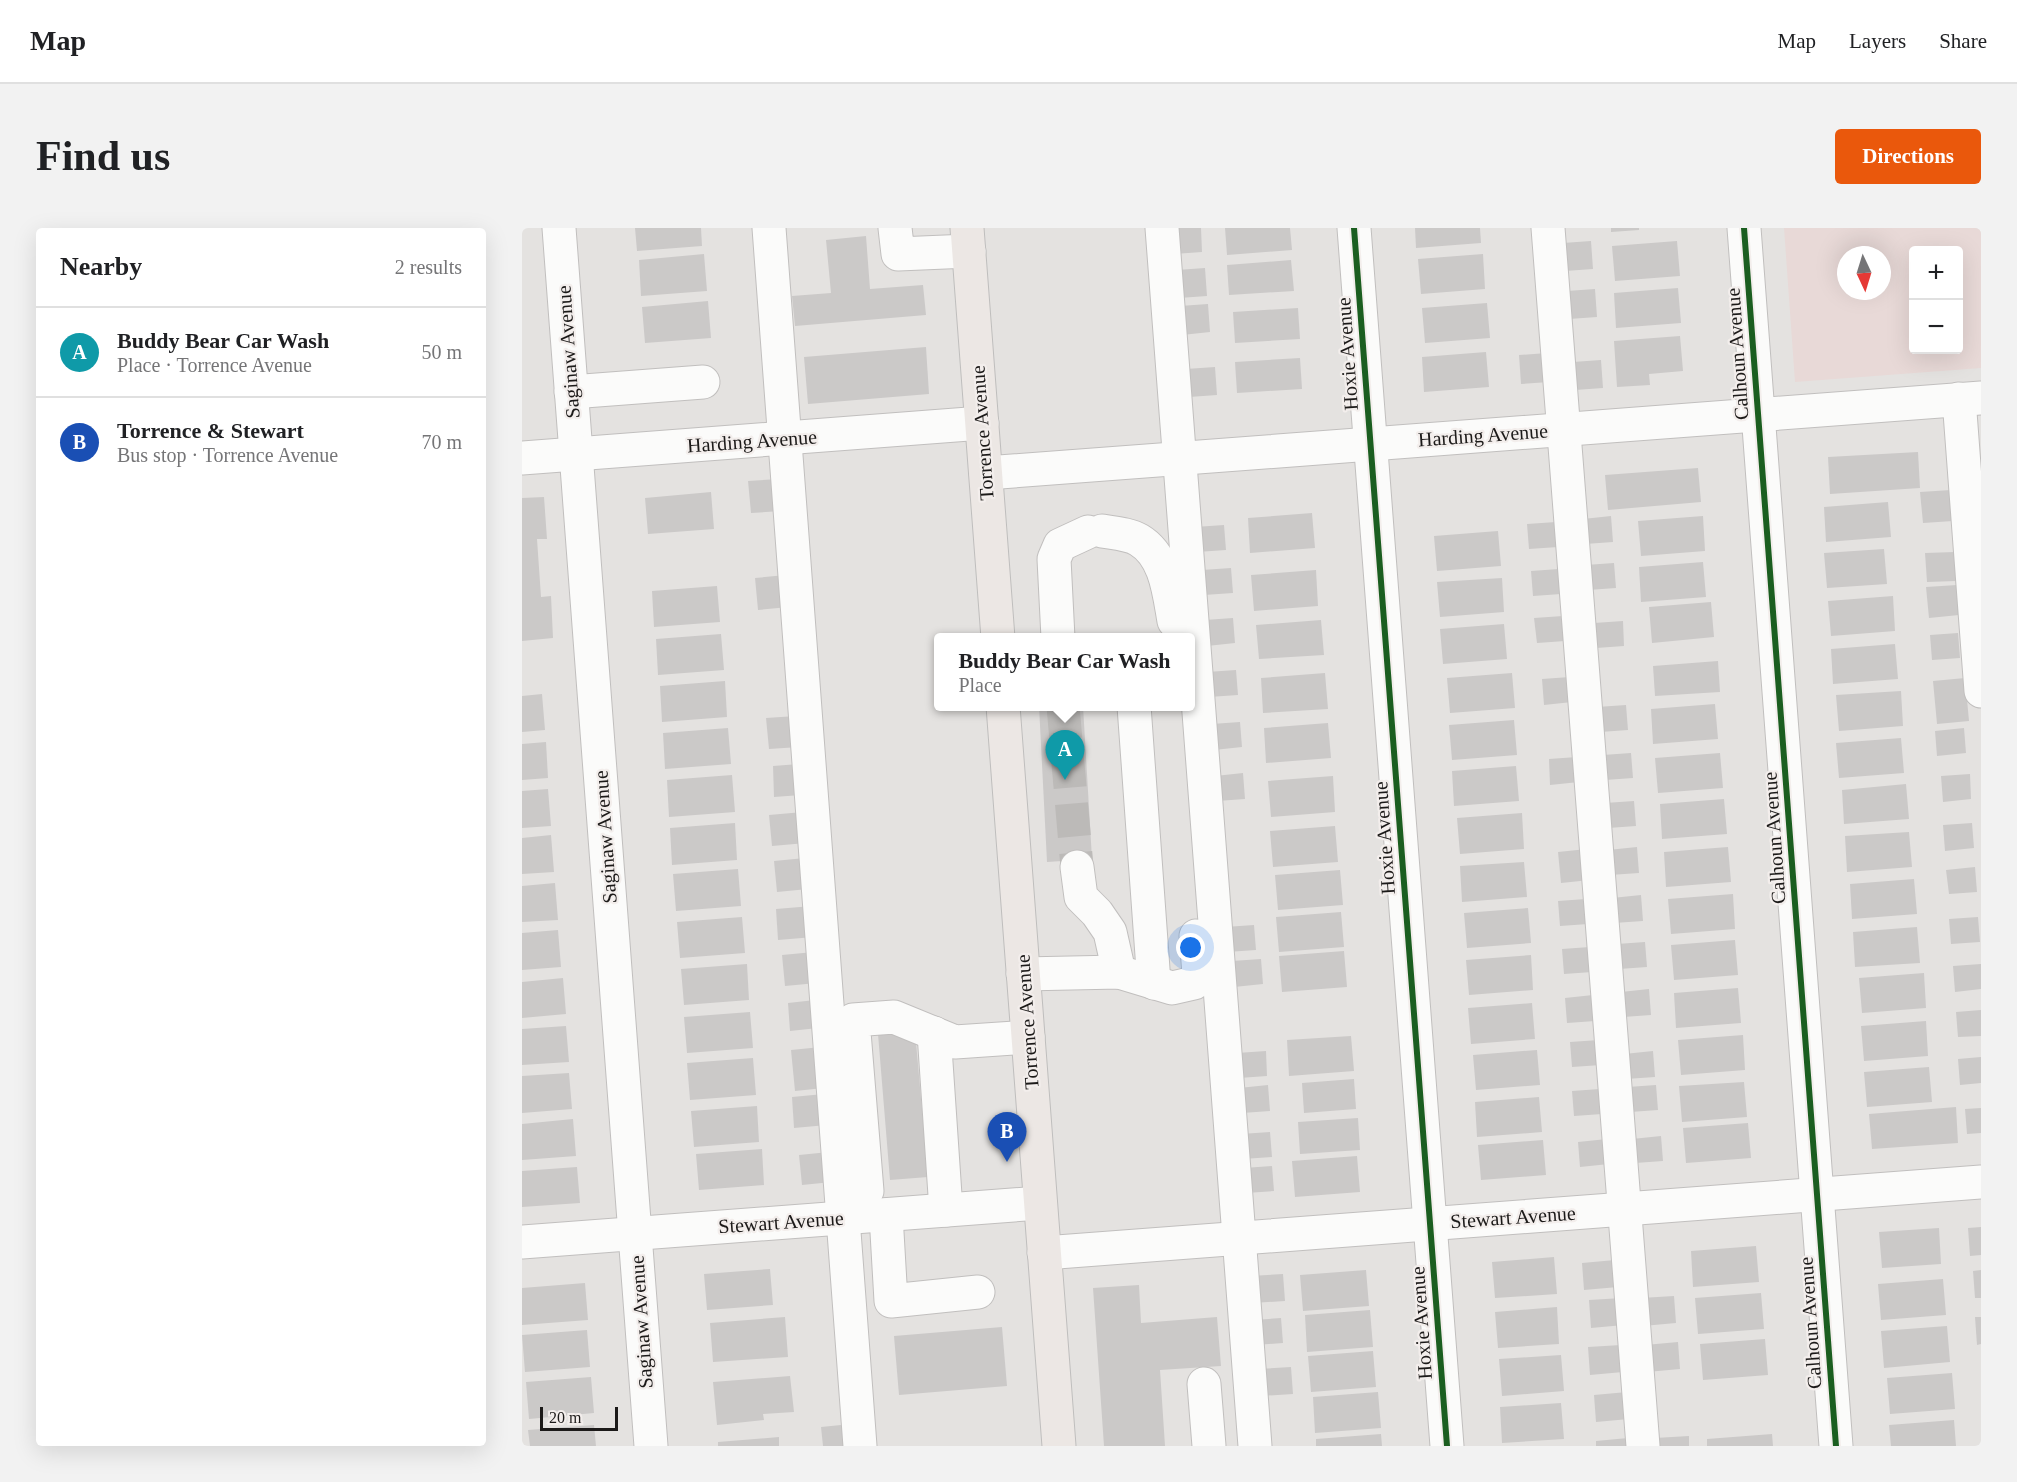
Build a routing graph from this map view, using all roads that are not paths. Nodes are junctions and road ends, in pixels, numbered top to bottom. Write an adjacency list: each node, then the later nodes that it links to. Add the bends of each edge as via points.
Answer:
1 (559, 228): 10 (street, Saginaw Avenue)
2 (769, 228): 15 (street)
3 (896, 228): 8 (street, via 898,255)
4 (1162, 228): 19 (street)
5 (1354, 228): 16 (street, Hoxie Avenue)
6 (1548, 228): 14 (street)
7 (1744, 228): 12 (street, Calhoun Avenue)
8 (968, 240): 13 (main road, Torrence Avenue)
9 (703, 382): 10 (street)
10 (571, 392): 17 (street, Saginaw Avenue)
11 (1970, 398): 12 (street, Harding Avenue); 26 (street)
12 (1759, 415): 14 (street, Harding Avenue); 37 (street, Calhoun Avenue)
13 (982, 423): 15 (street, Harding Avenue); 20 (main road, Torrence Avenue)
14 (1563, 429): 16 (street, Harding Avenue); 40 (street)
15 (785, 438): 17 (street, Harding Avenue); 42 (street)
16 (1371, 444): 19 (street, Harding Avenue); 43 (street, Hoxie Avenue)
17 (576, 454): 18 (street, Harding Avenue); 44 (street, Saginaw Avenue)
18 (522, 458)
19 (1180, 458): 20 (street, Harding Avenue); 24 (street)
20 (986, 473): 21 (main road, Torrence Avenue)
21 (998, 633)
22 (1058, 633): 23 (street, via 1054,559 1060,545 1095,531 1138,539 1155,554 1166,579)
23 (1175, 633)
24 (1193, 633)
25 (1195, 656): 45 (street)
26 (1981, 691)
27 (1003, 711): 32 (main road, Torrence Avenue)
28 (1134, 711): 33 (street)
29 (1181, 711): 33 (street, via 1199,974 1194,983 1172,988)
30 (1077, 867): 31 (street, via 1081,897 1110,932)
31 (1119, 972): 32 (street); 33 (street)
32 (1023, 974): 35 (main road, Torrence Avenue)
33 (1154, 983)
34 (934, 1033): 35 (street, via 955,1042); 38 (street, via 894,1017 853,1020); 41 (street)
35 (1028, 1037): 39 (main road, Torrence Avenue)
36 (1981, 1182): 37 (street, Stewart Avenue)
37 (1817, 1194): 40 (street, Stewart Avenue); 57 (street, Calhoun Avenue)
38 (876, 1203): 41 (street, Stewart Avenue); 42 (street, Stewart Avenue); 48 (street, via 891,1301)
39 (1040, 1203): 41 (street, Stewart Avenue); 47 (main road, Torrence Avenue)
40 (1625, 1209): 43 (street, Stewart Avenue); 56 (street)
41 (946, 1210)
42 (843, 1218): 44 (street, Stewart Avenue); 51 (street)
43 (1430, 1224): 45 (street, Stewart Avenue); 55 (street, Hoxie Avenue)
44 (635, 1233): 46 (street, Stewart Avenue); 50 (street, Saginaw Avenue)
45 (1239, 1238): 47 (street, Stewart Avenue); 54 (street)
46 (522, 1242)
47 (1044, 1253): 52 (main road, Torrence Avenue)
48 (978, 1292)
49 (1204, 1384): 53 (street)
50 (651, 1446)
51 (860, 1446)
52 (1059, 1446)
53 (1209, 1446)
54 (1255, 1446)
55 (1447, 1446)
56 (1643, 1446)
57 (1836, 1446)

